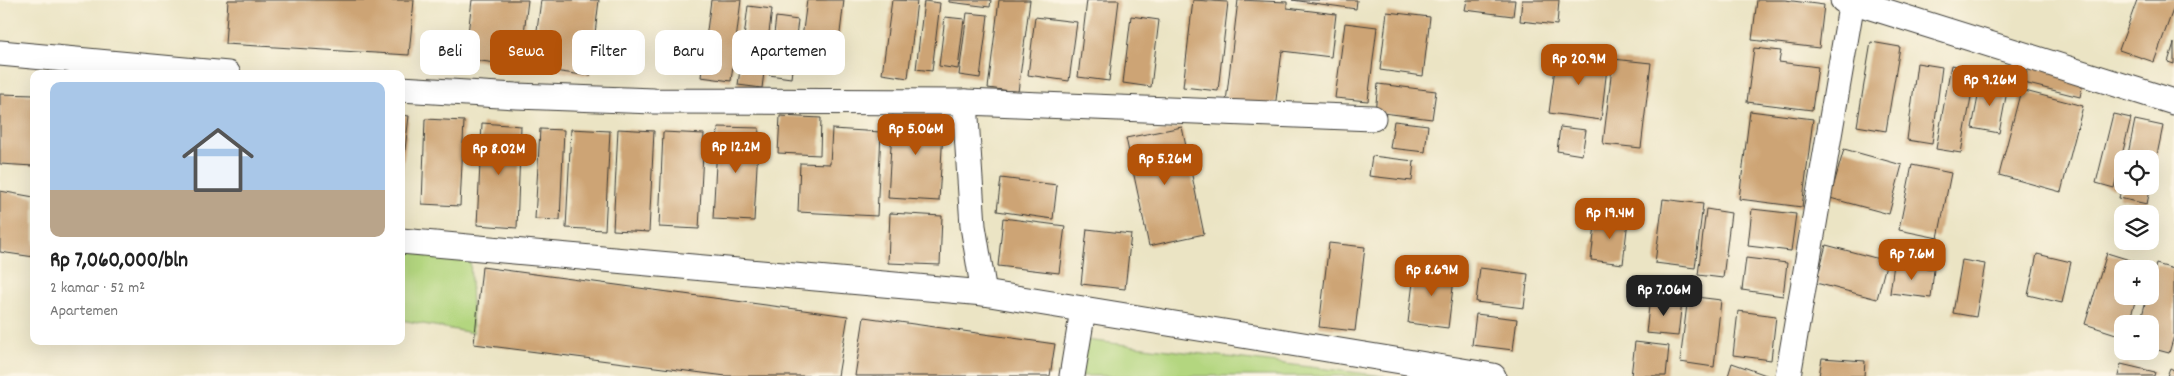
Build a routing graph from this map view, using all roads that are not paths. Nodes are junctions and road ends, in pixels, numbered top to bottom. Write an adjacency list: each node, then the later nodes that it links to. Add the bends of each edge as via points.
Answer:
1 (1847, 1): 6 (street); 13 (street)
2 (0, 53): 3 (street)
3 (185, 70)
4 (405, 89): 5 (street, via 654,101)
5 (965, 102): 7 (street); 9 (street, via 973,226)
6 (2174, 102)
7 (1373, 118)
8 (405, 241): 9 (street)
9 (984, 293): 10 (street)
10 (1083, 310): 11 (street); 12 (street)
11 (1072, 376)
12 (1494, 376)
13 (1788, 376)

